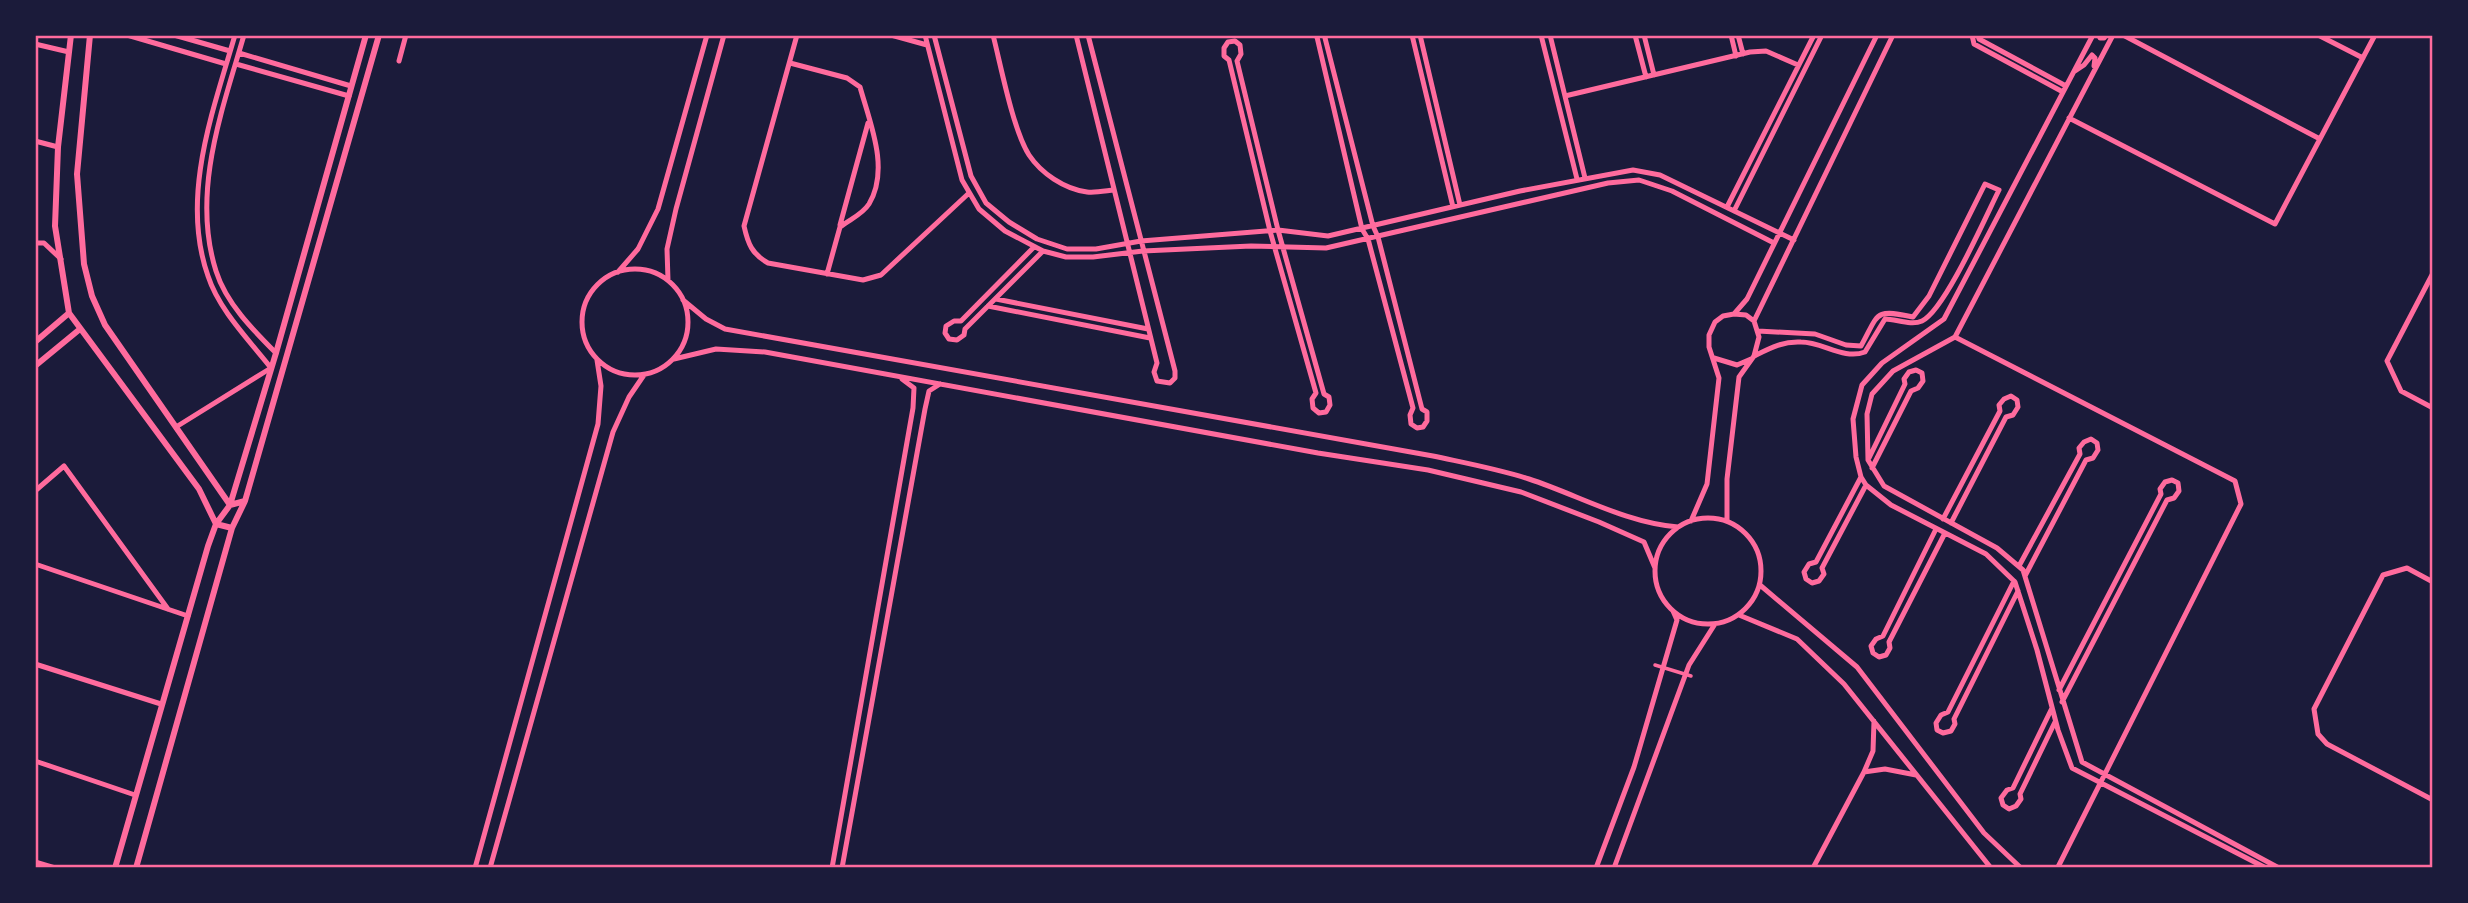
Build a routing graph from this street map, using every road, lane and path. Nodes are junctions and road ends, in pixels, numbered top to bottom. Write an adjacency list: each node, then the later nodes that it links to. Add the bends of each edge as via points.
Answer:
1 (71, 35): 45 (street)
2 (90, 35): 123 (street, via 77,174 84,264 104,325)
3 (127, 35): 52 (street)
4 (174, 35): 44 (street)
5 (235, 35): 44 (street)
6 (244, 35): 46 (street)
7 (366, 35): 59 (street)
8 (379, 35): 129 (street)
9 (406, 35): 50 (street)
10 (707, 35): 96 (street, via 659,209 638,248)
11 (724, 35): 99 (street, via 676,209 667,249)
12 (797, 35): 51 (street)
13 (891, 35): 43 (street)
14 (934, 35): 88 (street, via 971,176 986,203 1037,239 1057,246 1096,249)
15 (993, 35): 71 (street, via 1028,154 1062,184 1087,192)
16 (1076, 35): 71 (street)
17 (1088, 35): 85 (street)
18 (1314, 35): 78 (street)
19 (1327, 35): 76 (street)
20 (1412, 35): 73 (street)
21 (1420, 35): 73 (street)
22 (1541, 35): 70 (street)
23 (1550, 35): 63 (street)
24 (1635, 35): 57 (street)
25 (1644, 35): 56 (street)
26 (1731, 35): 48 (street)
27 (1738, 35): 47 (street)
28 (1814, 35): 54 (street)
29 (1822, 35): 75 (street)
30 (1877, 35): 81 (street)
31 (1893, 35): 84 (street)
32 (1972, 35): 61 (street, via 1974,44)
33 (1978, 35): 60 (street)
34 (2093, 35): 55 (street)
35 (2099, 35): 36 (street)
36 (2106, 35)
37 (2113, 35): 58 (street)
38 (2123, 35): 66 (street)
39 (2318, 35): 49 (street)
40 (2375, 35): 49 (street)
41 (923, 36): 43 (street)
42 (35, 44): 45 (street)
43 (927, 45): 72 (street)
44 (230, 51): 52 (street)
45 (69, 52): 68 (street)
46 (239, 53): 53 (street); 59 (street)
47 (1743, 54): 48 (street); 54 (street, via 1766,51)
48 (1736, 56): 56 (street)
49 (2362, 58): 66 (street)
50 (399, 61)
51 (790, 63): 65 (street, via 854,81); 98 (street, via 744,226 755,255 768,263)
52 (226, 64): 118 (street, via 200,170 198,229 208,276 221,303)
53 (236, 64): 62 (street); 112 (street, via 207,174 207,229 216,273 243,319)
54 (1798, 65): 74 (street)
55 (2074, 71): 58 (street, via 2092,55 2095,58); 60 (street)
56 (1654, 75): 57 (street)
57 (1646, 77): 63 (street)
58 (2087, 85): 64 (street)
59 (351, 86): 62 (street)
60 (2067, 86): 61 (street)
61 (2063, 92): 126 (street, via 1944,319 1882,363 1862,384 1853,419)
62 (349, 96): 112 (street)
63 (1565, 96): 69 (street)
64 (2069, 118): 66 (street, via 2275,224); 109 (street)
65 (869, 120): 77 (street); 77 (street, via 880,169 877,184 869,204)
66 (2320, 139)
67 (35, 141): 68 (street)
68 (58, 147): 95 (street, via 55,226)
69 (1585, 178): 70 (street); 74 (street, via 1633,170 1660,175)
70 (1577, 179): 73 (street)
71 (1114, 190): 88 (street)
72 (969, 193): 91 (street, via 979,209 1005,231); 98 (street, via 881,275 863,280)
73 (1456, 206): 76 (street)
74 (1727, 207): 75 (street)
75 (1734, 211): 81 (street)
76 (1373, 226): 78 (street); 82 (street)
77 (840, 227): 98 (street)
78 (1362, 229): 79 (street, via 1328,236); 83 (street)
79 (1278, 230): 80 (street); 80 (street, via 1237,61 1240,45 1228,42 1224,56 1229,60); 90 (street)
80 (1270, 231): 85 (street); 89 (street)
81 (1779, 233): 84 (street); 87 (street)
82 (1378, 237): 83 (street); 83 (street, via 1422,409 1427,412 1423,427 1411,424 1413,408); 87 (street, via 1608,183 1639,180 1672,191)
83 (1368, 239): 90 (street, via 1326,248)
84 (1794, 240): 105 (street)
85 (1141, 241): 88 (street); 93 (street)
86 (35, 243): 95 (street, via 44,243)
87 (1774, 243): 104 (street, via 1747,299)
88 (1127, 244): 94 (street)
89 (1275, 245): 90 (street); 90 (street, via 1316,393 1313,408 1326,412 1329,397 1324,394); 93 (street)
90 (1284, 245)
91 (1034, 247): 92 (street); 102 (street, via 961,321 946,326 949,339 964,335)
92 (1043, 251): 94 (street, via 1066,257); 100 (street)
93 (1143, 251): 94 (street); 110 (street, via 1175,371 1170,383 1157,381)
94 (1129, 254): 107 (street)
95 (62, 260): 103 (street)
96 (617, 272): 99 (street, via 643,270); 116 (street, via 590,294 583,310 584,337)
97 (2433, 272): 122 (street, via 2387,361 2401,391)
98 (827, 274)
99 (668, 280): 101 (street)
100 (996, 299): 102 (street); 107 (street)
101 (683, 300): 115 (street, via 688,331); 136 (street, via 725,329 1433,456 1528,479 1659,526)
102 (988, 306): 110 (street)
103 (69, 313): 106 (street); 111 (street)
104 (1734, 314): 105 (street); 114 (street, via 1715,322 1709,335)
105 (1754, 321): 108 (street)
106 (80, 329): 117 (street); 135 (street, via 199,489)
107 (1148, 329): 110 (street)
108 (1758, 331): 113 (street); 113 (street, via 1815,334 1861,346 1875,318 1883,313 1913,317 1986,184 1999,190 1946,294 1924,320 1885,319 1865,352 1855,356 1803,341 1778,344)
109 (1955, 337): 124 (street, via 1893,371 1872,394 1867,414); 166 (street, via 2235,481 2241,504)
110 (1150, 338)
111 (35, 342)
112 (276, 354): 118 (street)
113 (1753, 357): 114 (street, via 1737,365); 133 (street, via 1739,377)
114 (1714, 358): 132 (street, via 1719,379 1707,484)
115 (674, 359): 119 (street); 120 (street, via 716,349 765,352)
116 (597, 360): 119 (street, via 619,373); 175 (street, via 601,386 598,424)
117 (35, 366)
118 (271, 368): 123 (street); 130 (street)
119 (645, 375): 176 (street, via 613,432)
120 (900, 377): 121 (street); 177 (street, via 914,388 914,408)
121 (940, 384): 142 (street, via 1427,470 1521,492 1644,542); 178 (street, via 929,391 925,409)
122 (2433, 408)
123 (176, 426): 130 (street)
124 (1868, 460): 125 (street); 125 (street, via 1904,379 1909,372 1922,373 1923,381 1911,390)
125 (1872, 468): 131 (street, via 1884,486)
126 (1861, 477): 127 (street); 127 (street, via 1816,562 1804,572 1812,583 1824,574 1822,568)
127 (1866, 485): 138 (street, via 1891,505)
128 (35, 491): 148 (street, via 64,466)
129 (245, 501): 130 (street); 137 (street)
130 (230, 505): 135 (street)
131 (1943, 519): 134 (street); 134 (street, via 2000,411 1999,405 2011,396 2018,407 2006,417)
132 (1691, 521): 133 (street); 136 (street)
133 (1727, 521): 146 (street, via 1756,547)
134 (1951, 523): 141 (street)
135 (216, 524): 137 (street); 151 (street)
136 (1678, 527): 142 (street, via 1662,545)
137 (232, 528): 174 (street)
138 (1936, 529): 139 (street); 139 (street, via 1883,636 1871,646 1879,657 1890,648)
139 (1945, 533): 144 (street, via 1986,554)
140 (35, 564): 148 (street)
141 (2019, 566): 143 (street); 143 (street, via 2080,454 2079,448 2091,439 2098,450 2086,460)
142 (1655, 568): 149 (street, via 1659,592)
143 (2025, 576): 157 (street)
144 (2014, 581): 147 (street); 147 (street, via 1948,712 1936,723 1937,730 1951,731)
145 (2433, 582): 169 (street, via 2407,568 2382,575 2314,709 2318,734 2327,744)
146 (1759, 585): 150 (street); 183 (street, via 1857,667 1984,833)
147 (2018, 592): 160 (street)
148 (168, 609): 151 (street)
149 (1673, 611): 152 (street, via 1685,620); 155 (street, via 1676,620)
150 (1739, 615): 152 (street); 161 (street, via 1797,639)
151 (188, 616): 159 (street)
152 (1715, 624): 156 (street, via 1689,665)
153 (35, 664): 159 (street)
154 (1655, 665): 155 (street)
155 (1663, 668): 156 (street); 179 (street, via 1634,766)
156 (1688, 675): 180 (street)
157 (2059, 690): 158 (street); 158 (street, via 2160,489 2165,482 2178,483 2179,491 2167,500)
158 (2062, 702): 166 (street, via 2082,762)
159 (161, 705): 168 (street)
160 (2052, 708): 162 (street); 162 (street, via 2013,788 2001,798 2009,809 2021,799)
161 (1874, 721): 164 (street, via 1873,751); 165 (street)
162 (2055, 721): 167 (street, via 2072,768)
163 (35, 761): 168 (street)
164 (1864, 772): 165 (street, via 1885,769); 181 (street)
165 (1916, 775): 182 (street)
166 (2104, 776): 167 (street); 185 (street)
167 (2100, 783): 171 (street); 184 (street)
168 (135, 795): 173 (street)
169 (2433, 800)
170 (35, 862): 172 (street)
171 (2058, 867)
172 (55, 868)
173 (115, 868)
174 (136, 868)
175 (475, 868)
176 (490, 868)
177 (832, 868)
178 (842, 868)
179 (1596, 868)
180 (1614, 868)
181 (1813, 868)
182 (1990, 868)
183 (2021, 868)
184 (2266, 868)
185 (2279, 868)

